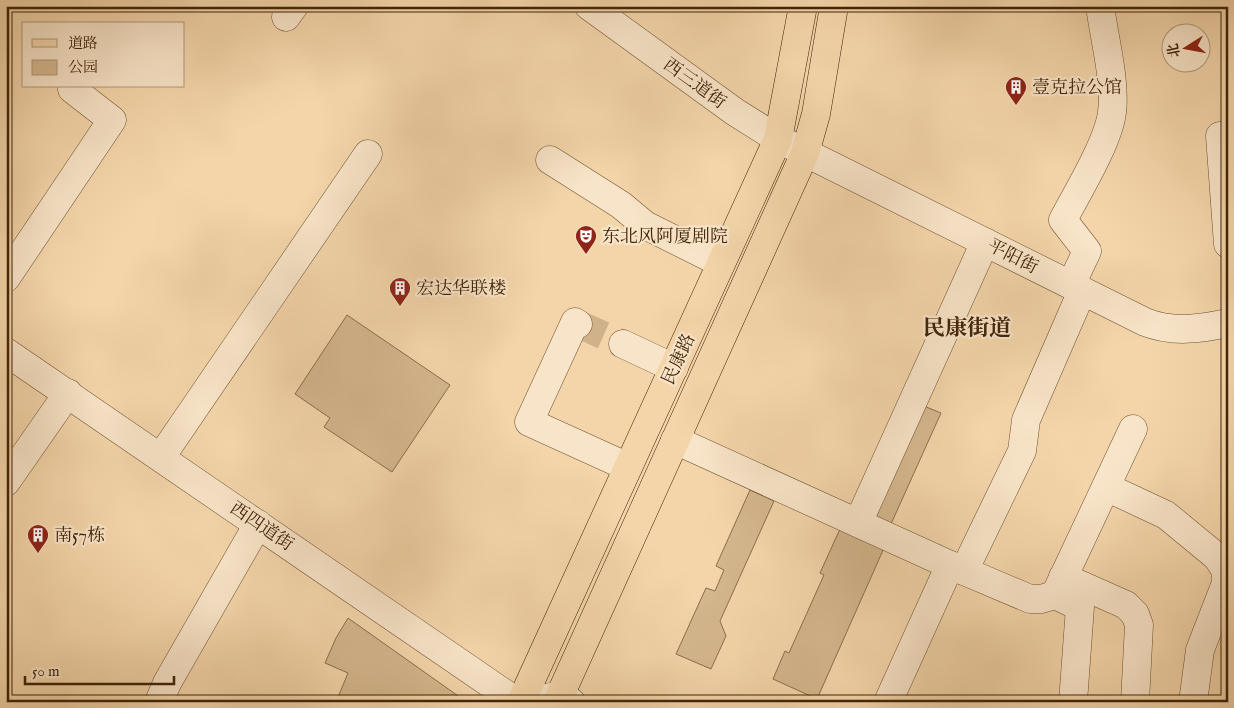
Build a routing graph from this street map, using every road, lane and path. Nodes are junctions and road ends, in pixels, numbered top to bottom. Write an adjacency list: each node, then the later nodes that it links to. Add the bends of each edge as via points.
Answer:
1 (589, 6): 7 (street, 西三道街, via 736,112)
2 (803, 6): 7 (main road, 民康路)
3 (834, 6): 8 (main road, 民康路, via 816,114)
4 (1100, 6): 15 (street, via 1112,87 1112,114 1106,134 1063,220 1087,251)
5 (72, 89): 14 (street, via 112,120)
6 (1220, 136): 12 (street)
7 (778, 138): 8 (street, 西三道街); 13 (main road, 民康路)
8 (805, 153): 11 (street, 平阳街); 23 (main road, 民康路)
9 (368, 154): 24 (street)
10 (550, 160): 13 (street, via 622,205 645,226)
11 (985, 242): 15 (street, 平阳街); 28 (street)
12 (1228, 244)
13 (721, 263): 20 (main road, 民康路)
14 (6, 278)
15 (1076, 288): 16 (street, 平阳街, via 1159,327 1192,329); 30 (street, via 1026,420 1022,452)
16 (1228, 322)
17 (578, 324): 25 (street, via 575,322 529,422)
18 (623, 344): 20 (street)
19 (6, 352): 21 (street, 西四道街)
20 (674, 368): 25 (main road, 民康路)
21 (68, 393): 24 (street, 西四道街); 26 (street)
22 (1133, 429): 27 (street)
23 (675, 440): 28 (street); 32 (main road, 民康路)
24 (161, 457): 29 (street, 西四道街)
25 (628, 467): 35 (main road, 民康路)
26 (6, 482)
27 (1106, 487): 31 (street); 40 (street, via 1166,515 1217,557 1226,570 1226,583 1200,650)
28 (858, 523): 30 (street)
29 (258, 524): 33 (street); 34 (street, 西四道街)
30 (957, 568): 31 (street, via 1030,599); 37 (street)
31 (1059, 586): 38 (street, via 1080,607); 39 (street, via 1126,605 1135,614 1139,625)
32 (563, 700): 36 (street)
33 (159, 702)
34 (517, 702)
35 (521, 702)
36 (530, 702)
37 (888, 702)
38 (1073, 702)
39 (1135, 702)
40 (1193, 702)

